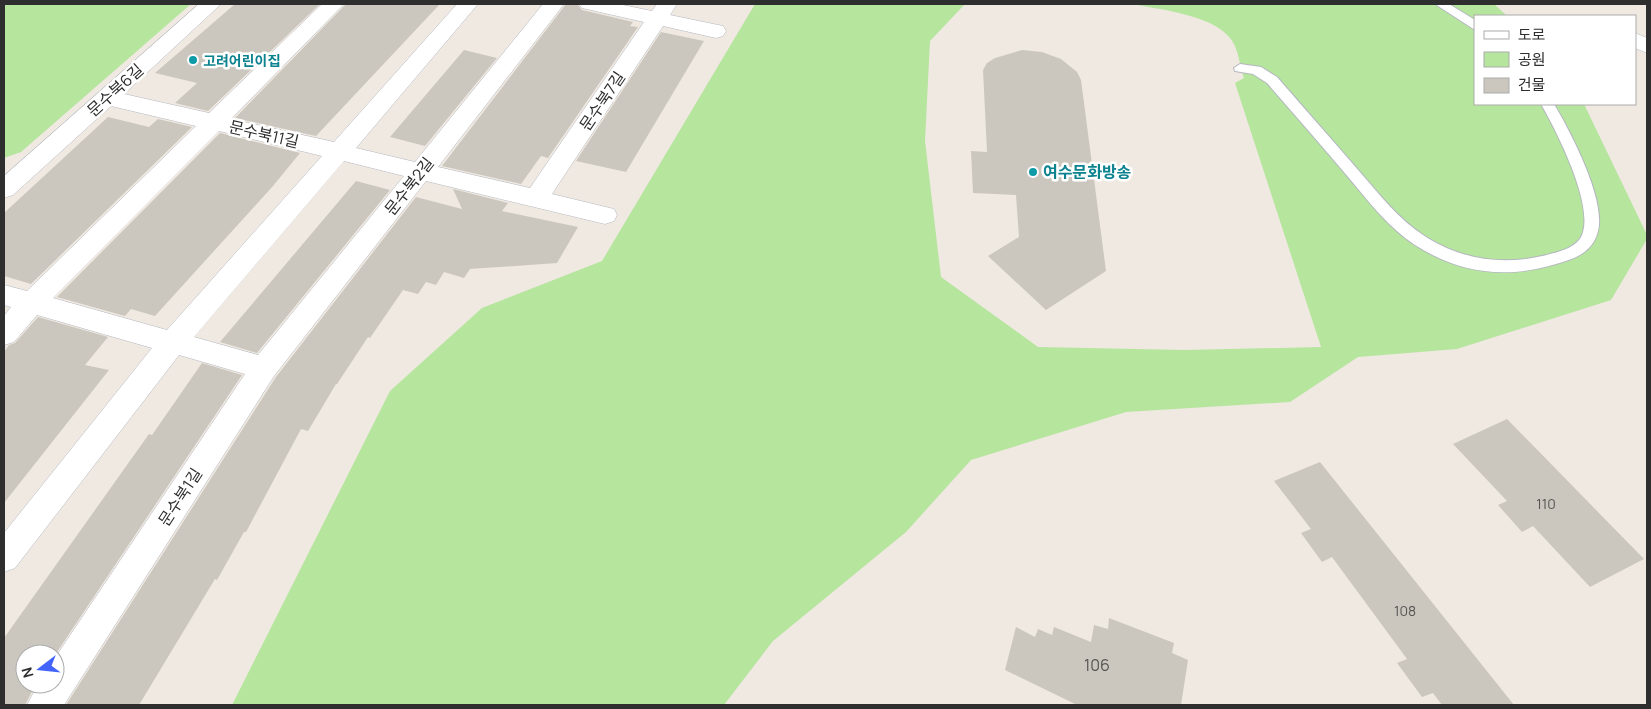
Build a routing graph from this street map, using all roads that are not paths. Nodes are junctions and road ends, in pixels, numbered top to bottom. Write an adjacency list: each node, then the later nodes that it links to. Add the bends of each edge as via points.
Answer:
1 (211, 4): 11 (street, 문수북6길)
2 (334, 4): 13 (street)
3 (468, 4): 14 (street)
4 (554, 4): 15 (street, 문수북2길)
5 (589, 4): 7 (street)
6 (1441, 4): 8 (lane)
7 (662, 11): 9 (street); 17 (street, 문수북7길)
8 (1474, 25)
9 (716, 31)
10 (1240, 68): 12 (lane, via 1256,70 1272,80 1405,231 1444,254 1502,268 1534,265 1574,252 1584,245 1592,225 1583,180)
11 (107, 97): 13 (street, 문수북11길); 16 (street, 문수북6길)
12 (1549, 105)
13 (214, 122): 14 (street, 문수북11길); 20 (street)
14 (339, 152): 15 (street, 문수북11길); 22 (street)
15 (421, 171): 17 (street); 23 (street, 문수북2길)
16 (9, 179)
17 (536, 199): 18 (street)
18 (605, 215)
19 (4, 295): 20 (street)
20 (31, 303): 21 (street); 22 (street)
21 (4, 334)
22 (173, 342): 23 (street); 24 (street)
23 (264, 368): 25 (street, 문수북1길)
24 (4, 557)
25 (44, 705)

